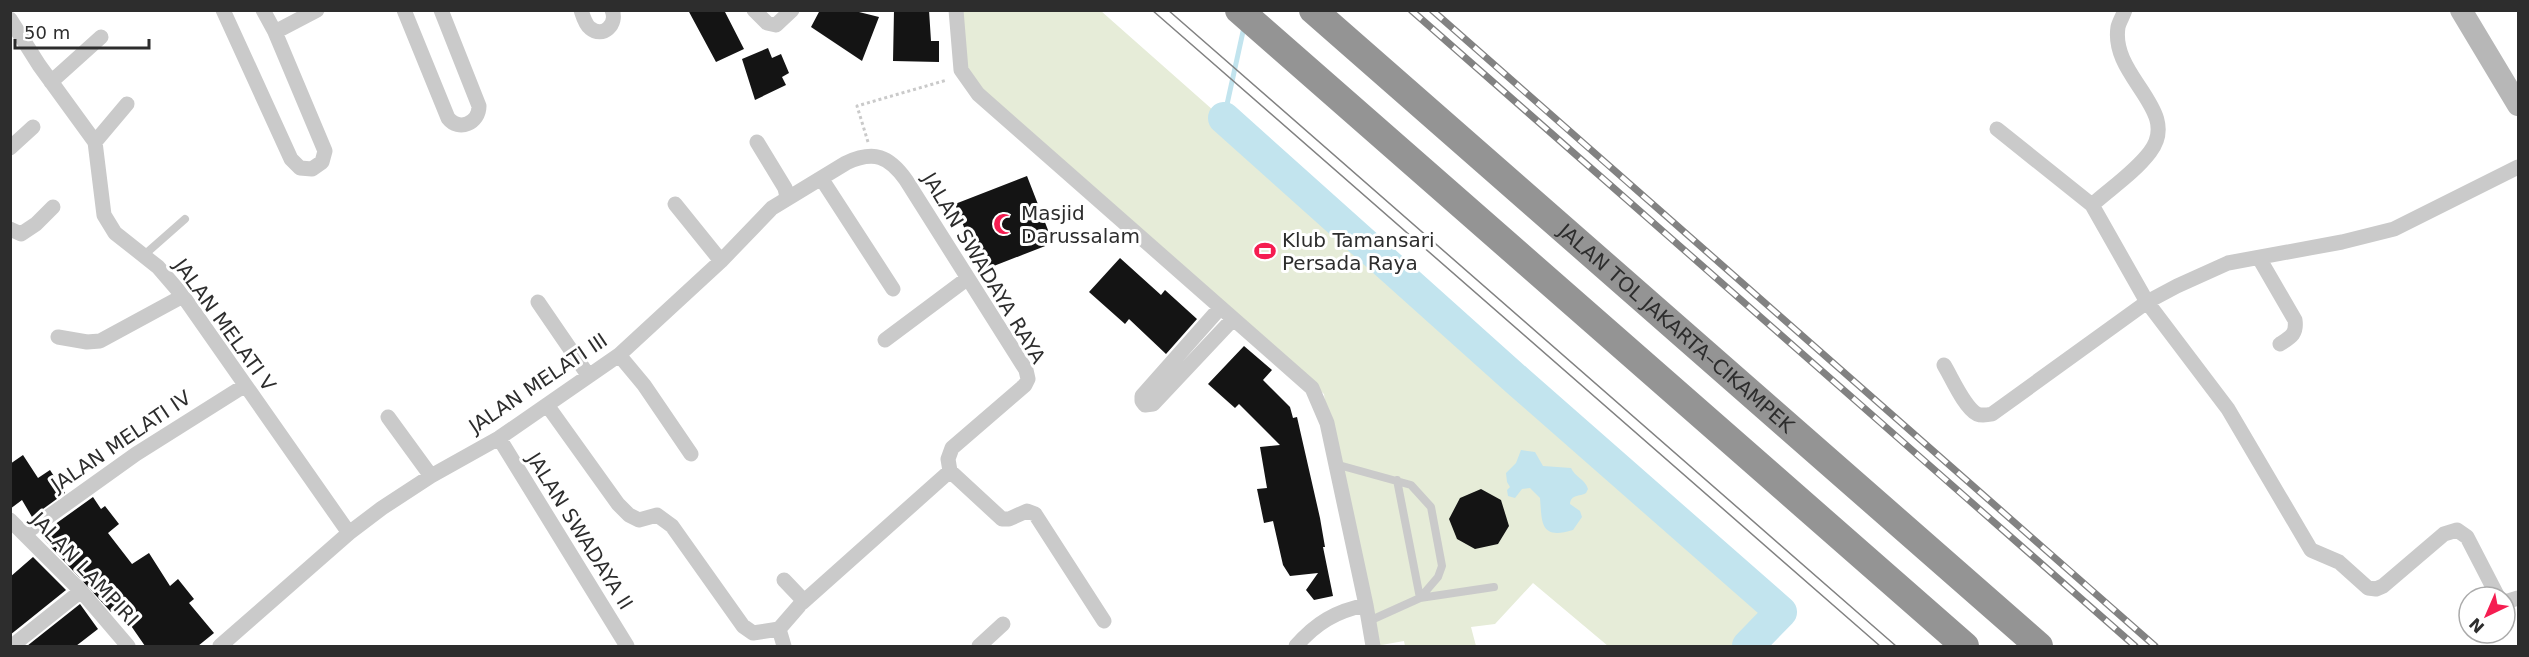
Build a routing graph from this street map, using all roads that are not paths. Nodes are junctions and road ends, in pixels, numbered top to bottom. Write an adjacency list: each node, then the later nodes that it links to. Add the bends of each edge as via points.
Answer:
1 (223, 10): 16 (street, via 291,159 300,168 312,169 322,162 325,151)
2 (263, 10): 16 (street)
3 (317, 10): 16 (street)
4 (404, 10): 5 (street, via 448,118 459,126 474,121 479,106)
5 (441, 10)
6 (581, 10): 7 (street, via 587,25 597,32 614,23)
7 (612, 10)
8 (753, 10): 9 (street, via 767,23 776,25)
9 (792, 10)
10 (956, 10): 43 (street, via 961,70 978,94)
11 (1239, 10): 82 (highway)
12 (2125, 10): 31 (street, via 2118,27 2120,54 2157,115 2160,130 2151,151)
13 (2461, 10): 20 (street)
14 (1320, 17): 83 (highway, JALAN TOL JAKARTA–CIKAMPEK)
15 (10, 19): 18 (street, JALAN MELATI V)
16 (275, 33)
17 (101, 37): 18 (street)
18 (51, 82): 23 (street, JALAN MELATI V)
19 (127, 104): 23 (street)
20 (2518, 105)
21 (33, 127): 25 (street)
22 (1997, 129): 31 (street)
23 (94, 142): 35 (street, JALAN MELATI V, via 104,215 115,232)
24 (757, 142): 29 (street)
25 (10, 148)
26 (874, 155): 28 (street, JALAN MELATI III, via 857,158); 38 (street, JALAN SWADAYA RAYA, via 898,170)
27 (2518, 166): 36 (street, via 2394,229)
28 (821, 178): 29 (street, JALAN MELATI III); 39 (street)
29 (787, 197): 37 (street, JALAN MELATI III, via 751,227)
30 (675, 204): 37 (street)
31 (2092, 205): 42 (street)
32 (53, 207): 34 (street, via 21,234)
33 (185, 219): 35 (lane)
34 (10, 230)
35 (143, 256): 40 (street, JALAN MELATI V)
36 (2259, 258): 42 (street, via 2228,263); 47 (street, via 2295,320 2292,337)
37 (721, 261): 48 (street, JALAN MELATI III)
38 (968, 278): 46 (street); 57 (street, JALAN SWADAYA RAYA, via 1028,379 952,448 948,459)
39 (893, 289)
40 (183, 296): 45 (street, via 99,341); 51 (street, JALAN MELATI V)
41 (538, 302): 50 (street)
42 (2147, 302): 49 (street, via 1992,414 1976,413); 64 (street, via 2228,408 2312,550 2339,562 2361,584 2376,589 2444,534 2457,530 2468,537)
43 (1220, 308): 44 (street); 44 (street, via 1142,396 1145,405 1153,404)
44 (1233, 319): 56 (street, via 1312,388 1327,423)
45 (58, 337)
46 (885, 340)
47 (2280, 344)
48 (619, 355): 50 (street, JALAN MELATI III); 55 (street)
49 (1944, 365)
50 (588, 375): 52 (street, JALAN MELATI III)
51 (244, 386): 61 (street, JALAN MELATI V); 62 (street, JALAN MELATI IV, via 136,454)
52 (547, 405): 54 (street, JALAN MELATI III); 72 (street, via 629,515 643,520 657,515 672,526 743,626 753,633)
53 (388, 417): 58 (street)
54 (499, 438): 58 (street, JALAN MELATI III); 77 (street, JALAN SWADAYA II)
55 (692, 454)
56 (1335, 464): 59 (lane); 69 (street)
57 (950, 471): 68 (street); 70 (street, via 1002,519 1027,511 1035,514)
58 (431, 476): 61 (street, JALAN MELATI III)
59 (1397, 480): 67 (lane); 67 (lane, via 1422,495 1435,519 1442,566 1438,578)
60 (10, 520): 62 (street, JALAN LAMPIRI)
61 (349, 533): 76 (street, JALAN MELATI III)
62 (24, 534): 66 (street, JALAN LAMPIRI)
63 (784, 580): 68 (street)
64 (2492, 585)
65 (1494, 586): 67 (lane)
66 (81, 591): 74 (street); 75 (street, JALAN LAMPIRI)
67 (1420, 598): 71 (lane)
68 (802, 603): 72 (street)
69 (1366, 605): 71 (street); 80 (street, via 1331,615)
70 (1104, 621)
71 (1369, 621): 81 (street)
72 (783, 623): 78 (street)
73 (1003, 624): 79 (street)
74 (12, 646)
75 (128, 646)
76 (220, 646)
77 (627, 646)
78 (784, 646)
79 (979, 646)
80 (1296, 646)
81 (1373, 646)
82 (1965, 646)
83 (2039, 646)

